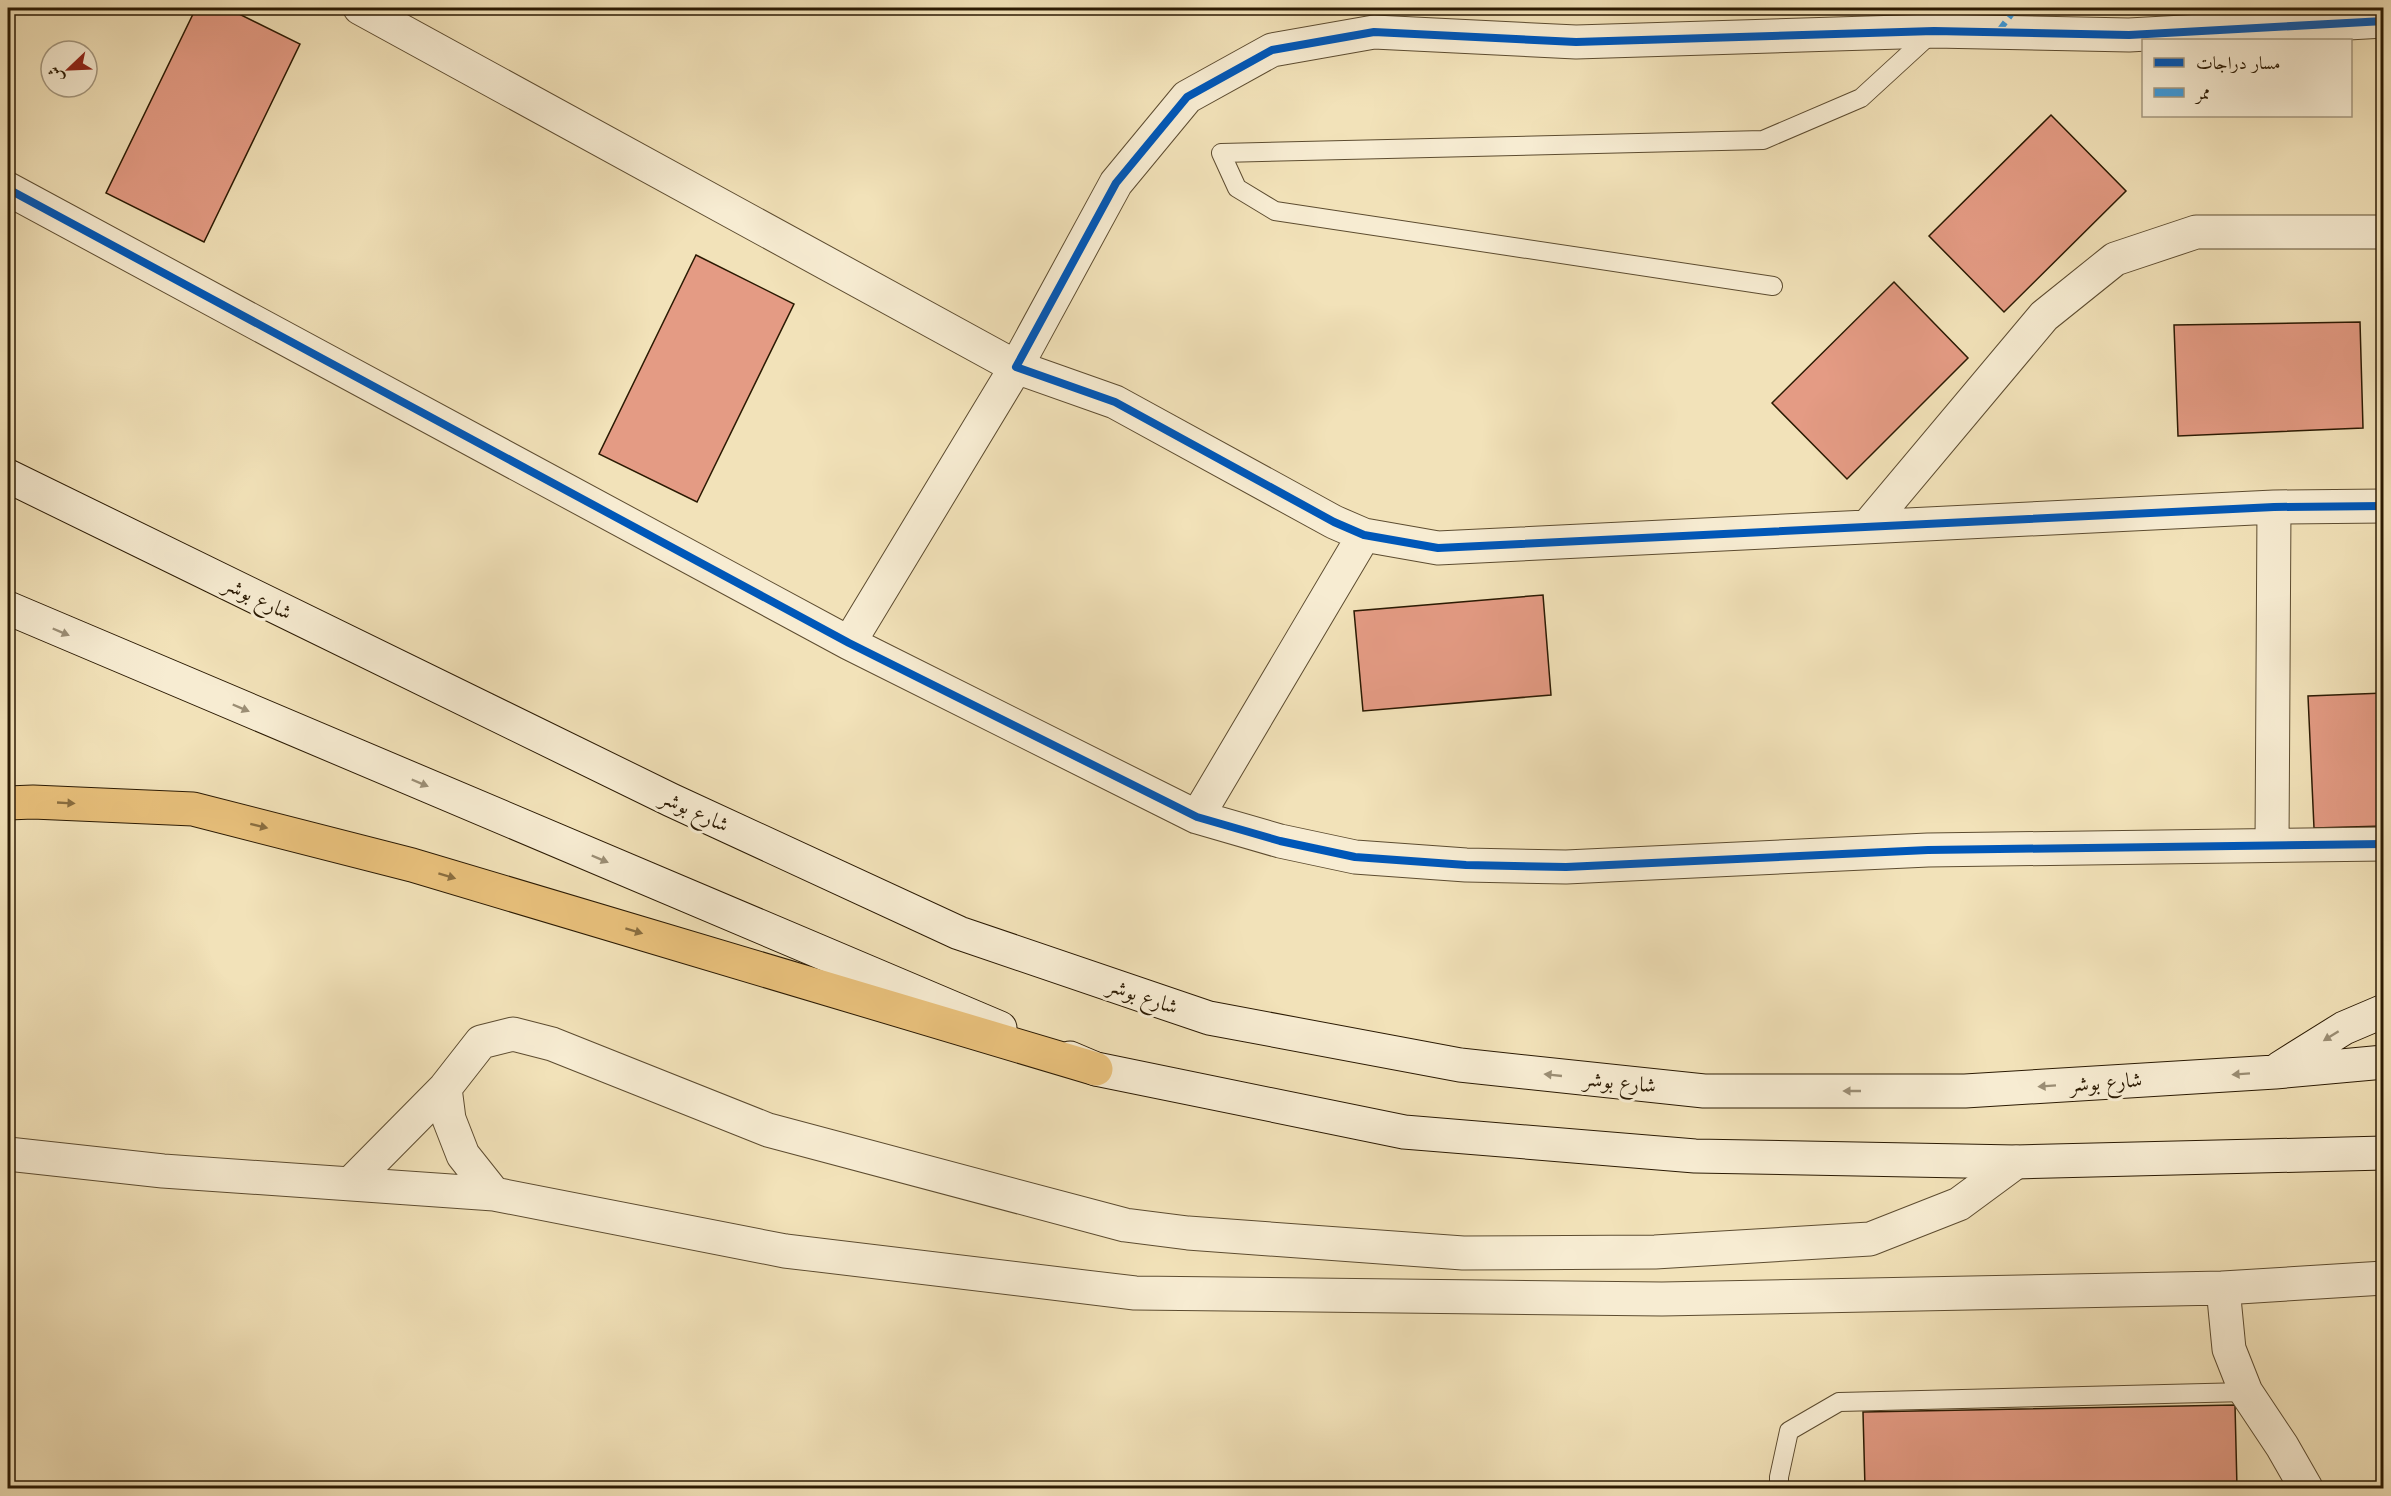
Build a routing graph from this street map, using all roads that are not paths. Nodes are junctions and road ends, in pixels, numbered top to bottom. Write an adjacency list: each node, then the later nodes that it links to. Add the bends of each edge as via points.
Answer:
1 (360, 8): 7 (street)
2 (2384, 21): 3 (street, via 2129,35)
3 (1934, 31): 6 (lane, via 1861,98 1763,140 1221,153 1237,188 1275,211); 7 (street, via 1576,42 1374,32 1272,50 1187,97 1116,183)
4 (8, 189): 14 (street)
5 (2384, 232): 11 (street, via 2196,232 2115,260 2044,316)
6 (1773, 286)
7 (1016, 368): 12 (street, via 1115,402); 14 (street)
8 (8, 476): 22 (street, شارع بوشر, one-way to 8, via 1965,1091 1704,1091 1460,1065 1209,1018 959,933 670,800)
9 (2384, 506): 10 (street)
10 (2274, 507): 11 (street); 18 (street)
11 (1867, 527): 12 (street, via 1438,548)
12 (1364, 535): 16 (street)
13 (8, 608): 21 (street, one-way to 21)
14 (849, 643): 16 (street)
15 (8, 803): 21 (highway, one-way to 21, via 193,809 412,865)
16 (1197, 817): 18 (street, via 1280,841 1356,856 1466,865 1566,867 1928,850)
17 (2384, 844): 18 (street)
18 (2272, 845)
19 (2384, 1011): 22 (street, one-way to 22, via 2344,1028)
20 (2384, 1062): 22 (street, شارع بوشر)
21 (1096, 1069): 26 (street, via 1404,1132 1695,1156)
22 (2275, 1072)
23 (445, 1088): 26 (street, via 482,1042 513,1034 552,1044 768,1130 1125,1225 1463,1253 1655,1252 1869,1239 1959,1204); 27 (street); 28 (street, via 449,1119 463,1155)
24 (2384, 1153): 26 (street)
25 (8, 1154): 27 (street, via 163,1171)
26 (2016, 1162)
27 (350, 1184): 28 (street)
28 (494, 1194): 30 (street, via 785,1251 1135,1293 1662,1299)
29 (2384, 1278): 30 (street)
30 (2223, 1288): 31 (street, via 2229,1348)
31 (2246, 1392): 32 (lane, via 1839,1402 1789,1431); 33 (street)
32 (1779, 1488)
33 (2306, 1488)

